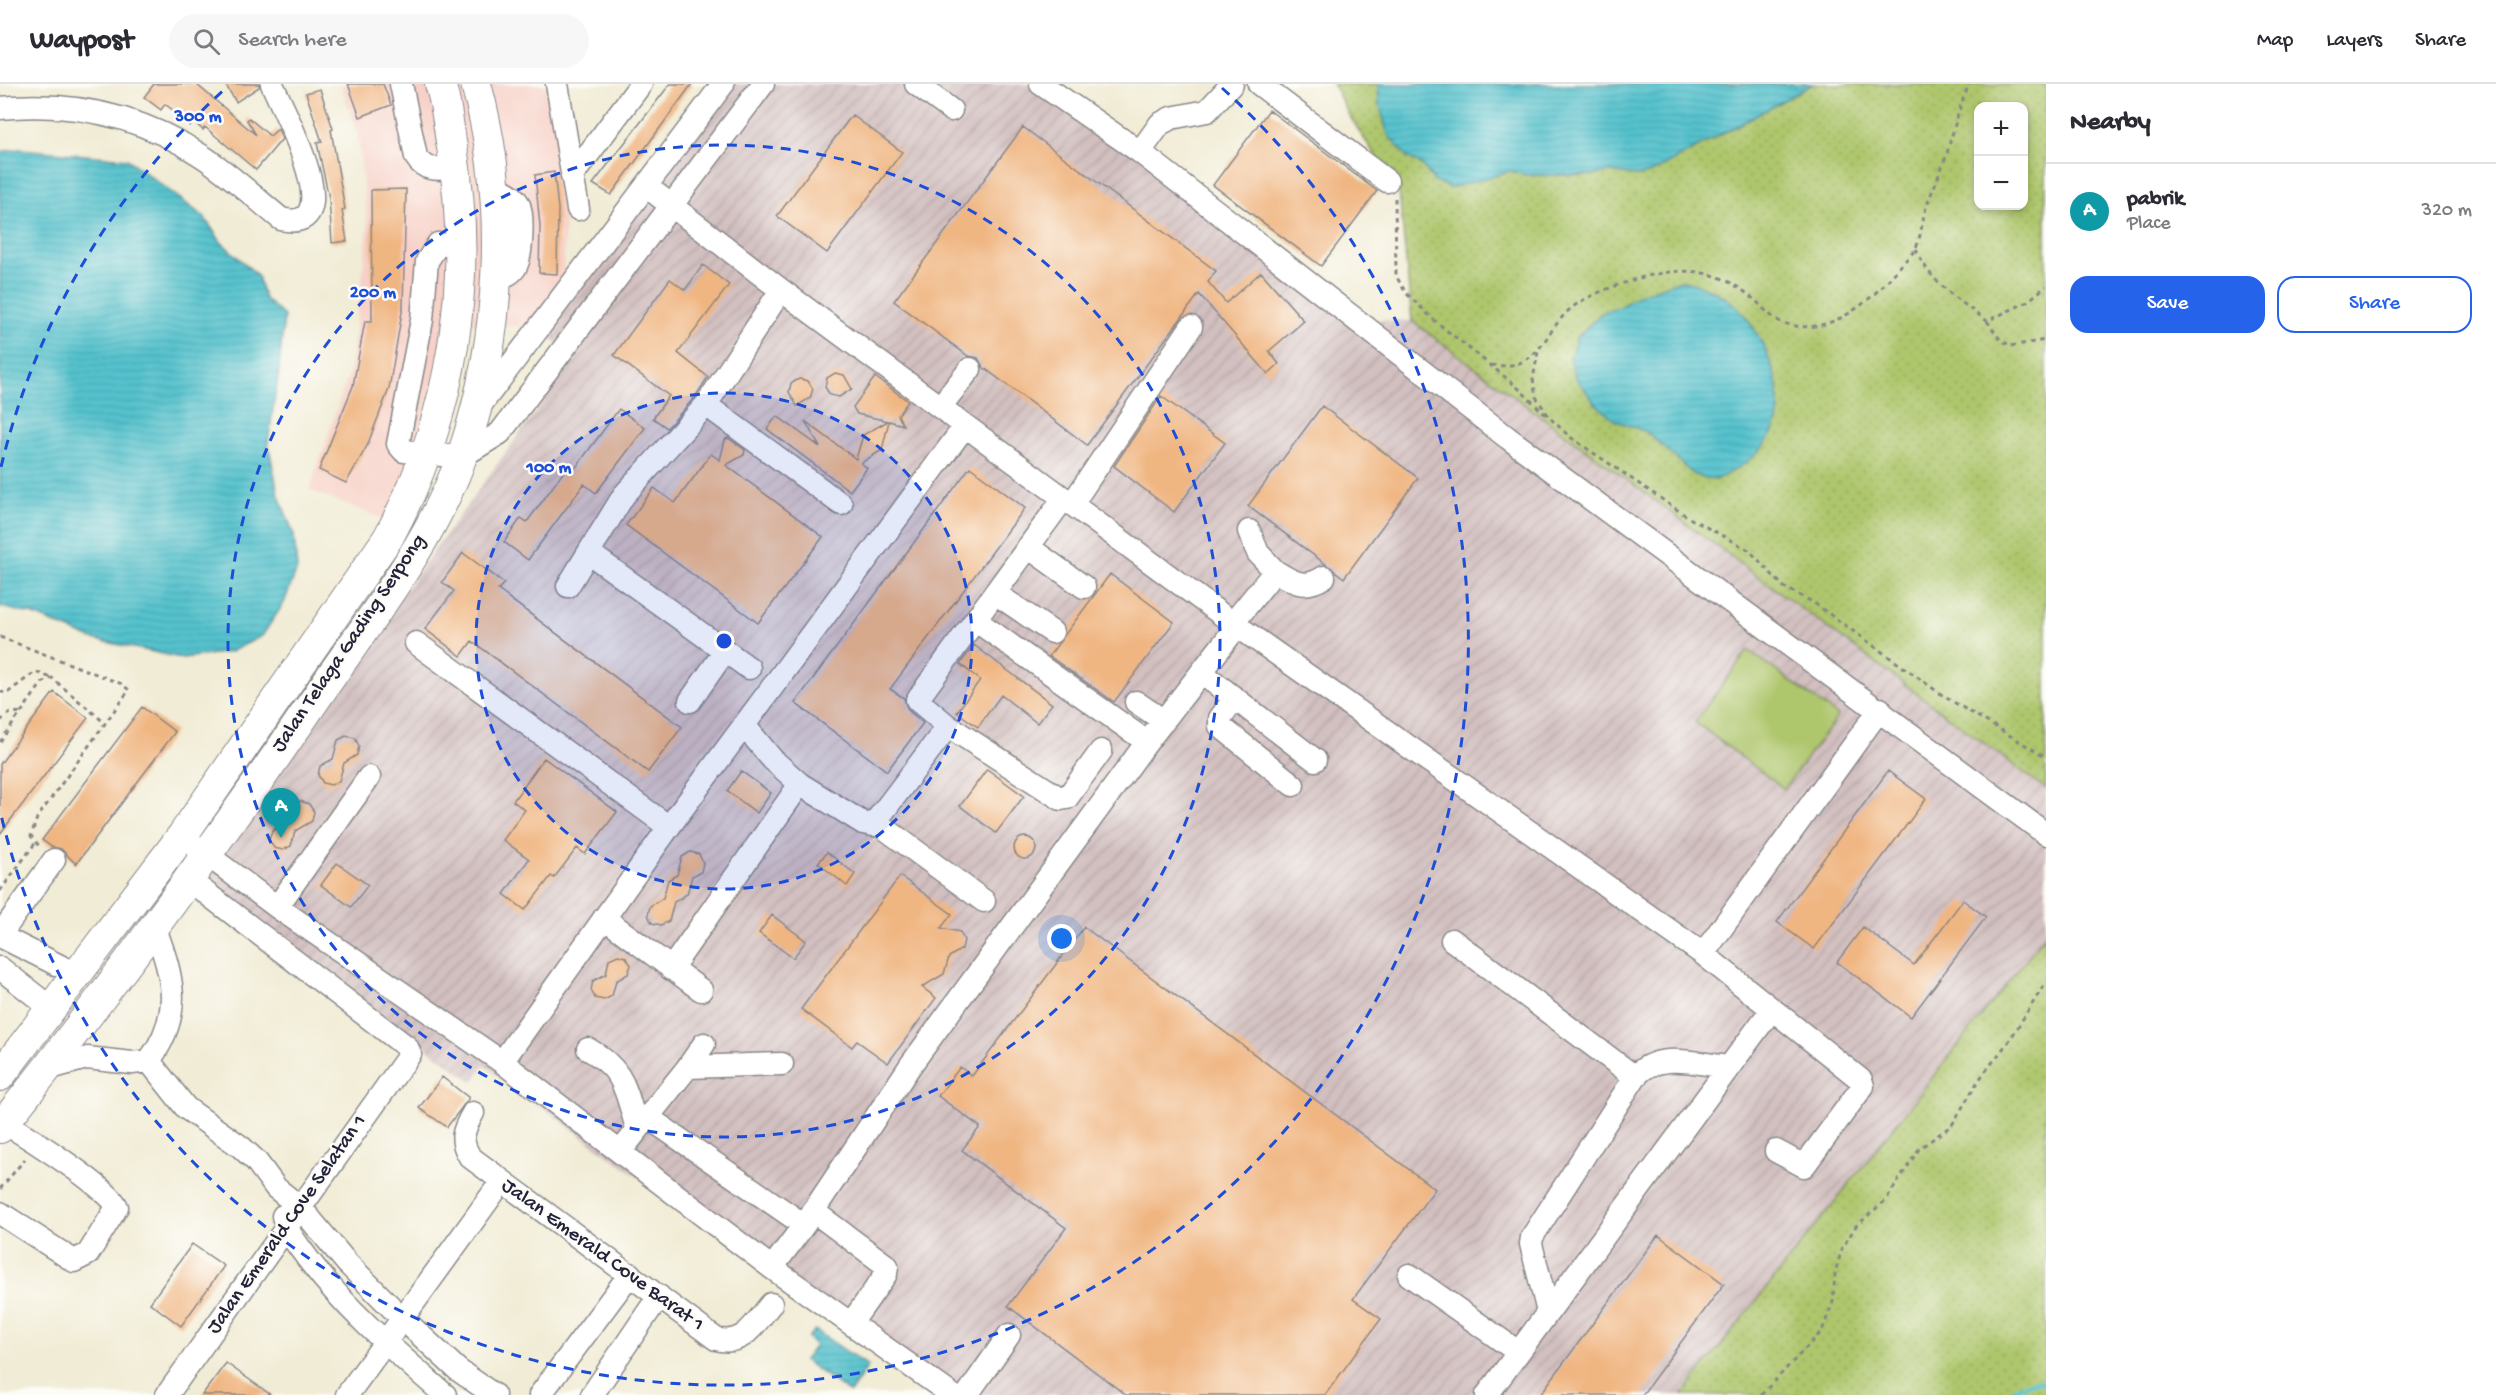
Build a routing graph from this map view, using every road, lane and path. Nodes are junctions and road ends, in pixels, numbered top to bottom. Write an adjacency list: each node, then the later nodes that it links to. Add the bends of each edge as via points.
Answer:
1 (272, 84): 14 (street, via 310,173 312,211 296,222 281,219 203,156 129,118 88,108)
2 (401, 84): 17 (street, via 416,157 426,168)
3 (440, 84): 17 (main road, Jalan Telaga Gading Serpong)
4 (476, 84): 34 (main road, Jalan Telaga Gading Serpong, via 495,186 497,244 488,355)
5 (557, 84): 18 (street)
6 (641, 84): 18 (street)
7 (723, 84): 20 (street)
8 (763, 84): 21 (street)
9 (916, 84): 15 (street)
10 (1041, 84): 16 (street)
11 (1232, 84): 16 (street, via 1208,111 1160,124)
12 (1259, 84): 19 (street)
13 (1969, 84): 23 (path, via 1956,114)
14 (0, 108)
15 (951, 110)
16 (1140, 152): 62 (street, via 1508,438)
17 (455, 168): 37 (main road, Jalan Telaga Gading Serpong, via 462,246 455,341)
18 (572, 176): 22 (street)
19 (1387, 181): 30 (path, via 1395,195 1396,276 1400,285 1435,321)
20 (646, 186): 21 (street); 34 (street)
21 (672, 206): 25 (street); 38 (street, via 517,414 500,433)
22 (578, 209)
23 (1916, 248): 26 (path, via 1924,268); 29 (path, via 1855,312 1831,322 1802,328 1777,320 1736,286 1713,275 1664,272 1625,282 1576,304)
24 (2046, 286): 26 (path, via 2027,302)
25 (781, 290): 32 (street); 33 (street)
26 (1987, 321): 28 (path, via 2010,346)
27 (1191, 327): 39 (street)
28 (2046, 340)
29 (1538, 352): 30 (path, via 1520,364); 35 (path, via 1533,379 1536,397)
30 (1491, 365): 35 (path)
31 (970, 369): 33 (street)
32 (706, 405): 40 (street); 43 (street, via 624,495)
33 (940, 407): 36 (street)
34 (475, 413): 38 (main road, Jalan Telaga Gading Serpong)
35 (1550, 418): 73 (path, via 1570,437 1691,519 1749,550 1784,587 1814,603 1945,697)
36 (965, 426): 39 (street); 67 (street)
37 (427, 454): 38 (street); 71 (main road, Jalan Telaga Gading Serpong, via 388,538)
38 (461, 457): 75 (main road, Jalan Telaga Gading Serpong, via 423,537)
39 (1068, 501): 42 (street); 50 (street)
40 (841, 504)
41 (1249, 531): 44 (street, via 1258,553)
42 (1028, 546): 47 (street); 48 (street)
43 (589, 553): 46 (street); 54 (street)
44 (1275, 571): 45 (street, via 1304,585); 50 (street)
45 (1324, 577)
46 (568, 586)
47 (1084, 586)
48 (995, 594): 49 (street); 51 (street)
49 (975, 620): 68 (street, via 918,698 917,702); 70 (street)
50 (1236, 624): 56 (street); 94 (street)
51 (1052, 632)
52 (0, 637): 66 (path, via 126,686 126,697)
53 (416, 643): 80 (street)
54 (725, 651): 55 (street); 60 (street)
55 (749, 668)
56 (1202, 673): 59 (street); 65 (street)
57 (52, 678): 58 (path, via 35,672 6,694); 63 (path, via 42,683); 66 (path)
58 (0, 691)
59 (1235, 698): 74 (street); 78 (street, via 1220,718 1220,726)
60 (690, 701)
61 (1136, 702): 65 (street)
62 (1880, 709): 81 (street); 94 (street)
63 (23, 712): 64 (path, via 10,713); 69 (path)
64 (0, 721)
65 (1164, 721): 70 (street)
66 (105, 723): 83 (path, via 37,818 31,836)
67 (744, 725): 77 (street, via 772,759); 80 (street)
68 (948, 726): 72 (street, via 1063,800); 79 (street)
69 (0, 742)
70 (1147, 742): 123 (street, via 910,1066)
71 (241, 748): 75 (main road); 82 (main road, Jalan Telaga Gading Serpong)
72 (1101, 751)
73 (2046, 757)
74 (1315, 760)
75 (270, 766): 84 (main road, Jalan Telaga Gading Serpong)
76 (369, 777): 89 (street)
77 (800, 784): 79 (street, via 863,823); 96 (street)
78 (1293, 785)
79 (876, 822): 88 (street)
80 (669, 827): 90 (street)
81 (2046, 834)
82 (182, 836): 84 (street); 97 (main road, Jalan Telaga Gading Serpong)
83 (36, 842): 85 (path); 87 (path)
84 (208, 854): 86 (main road, Jalan Telaga Gading Serpong); 89 (street)
85 (54, 860): 92 (street)
86 (189, 880): 91 (main road, Jalan Telaga Gading Serpong); 121 (street, Jalan Emerald Cove Selatan 1, via 407,1047 410,1054)
87 (0, 891)
88 (984, 902)
89 (277, 907): 105 (street)
90 (604, 918): 96 (street); 105 (street)
91 (154, 928): 104 (street, via 171,973 172,994 166,1034); 109 (main road, Jalan Telaga Gading Serpong)
92 (0, 936): 97 (street)
93 (1452, 940): 111 (street)
94 (1703, 954): 101 (street)
95 (0, 968): 100 (street)
96 (671, 969): 99 (street)
97 (78, 975): 100 (main road, Jalan Telaga Gading Serpong)
98 (2046, 982): 145 (path, via 1952,1125 1919,1149 1886,1200 1856,1226 1842,1248 1833,1302 1822,1331)
99 (701, 990)
100 (52, 1009): 110 (main road, Jalan Telaga Gading Serpong)
101 (1772, 1009): 108 (street); 116 (street, via 1863,1084 1804,1166)
102 (704, 1044): 107 (street)
103 (588, 1049): 113 (street, via 617,1070)
104 (150, 1061): 109 (street, via 87,1058); 119 (street, via 186,1108 241,1147)
105 (502, 1062): 117 (street)
106 (782, 1064): 107 (street)
107 (688, 1067): 113 (street)
108 (1728, 1067): 111 (street, via 1660,1061 1649,1064); 130 (street)
109 (47, 1069): 114 (main road, Jalan Telaga Gading Serpong)
110 (0, 1076)
111 (1635, 1077): 130 (street, via 1532,1237)
112 (473, 1113): 118 (street, Jalan Emerald Cove Barat 1, via 464,1128 462,1145 470,1157)
113 (642, 1122): 117 (street); 123 (street)
114 (2, 1125): 115 (street)
115 (37, 1144): 120 (path); 122 (street, via 112,1198 117,1211 88,1254 74,1261)
116 (1776, 1151)
117 (620, 1152): 125 (street)
118 (502, 1181): 126 (street, Jalan Emerald Cove Barat 1); 131 (street)
119 (276, 1188): 121 (street); 124 (street)
120 (0, 1189)
121 (301, 1208): 124 (street, Jalan Emerald Cove Selatan 1); 131 (street, via 347,1263)
122 (0, 1214)
123 (808, 1218): 125 (street); 132 (street, via 887,1266 886,1274)
124 (286, 1229): 134 (street, via 331,1289); 136 (street, Jalan Emerald Cove Selatan 1)
125 (772, 1268): 132 (street)
126 (630, 1274): 128 (street, Jalan Emerald Cove Barat 1); 140 (street)
127 (1409, 1275): 135 (street)
128 (659, 1296): 129 (street, Jalan Emerald Cove Barat 1, via 724,1341 742,1338); 141 (street)
129 (771, 1304)
130 (1548, 1312): 135 (street)
131 (403, 1319): 134 (street); 139 (street, via 458,1370)
132 (852, 1322): 142 (street)
133 (1009, 1335): 143 (street)
134 (385, 1343): 137 (street); 138 (street)
135 (1518, 1352): 144 (street)
136 (167, 1395)
137 (347, 1395)
138 (445, 1395)
139 (494, 1395)
140 (540, 1395)
141 (592, 1395)
142 (952, 1395)
143 (967, 1395)
144 (1487, 1395)
145 (1761, 1395)

